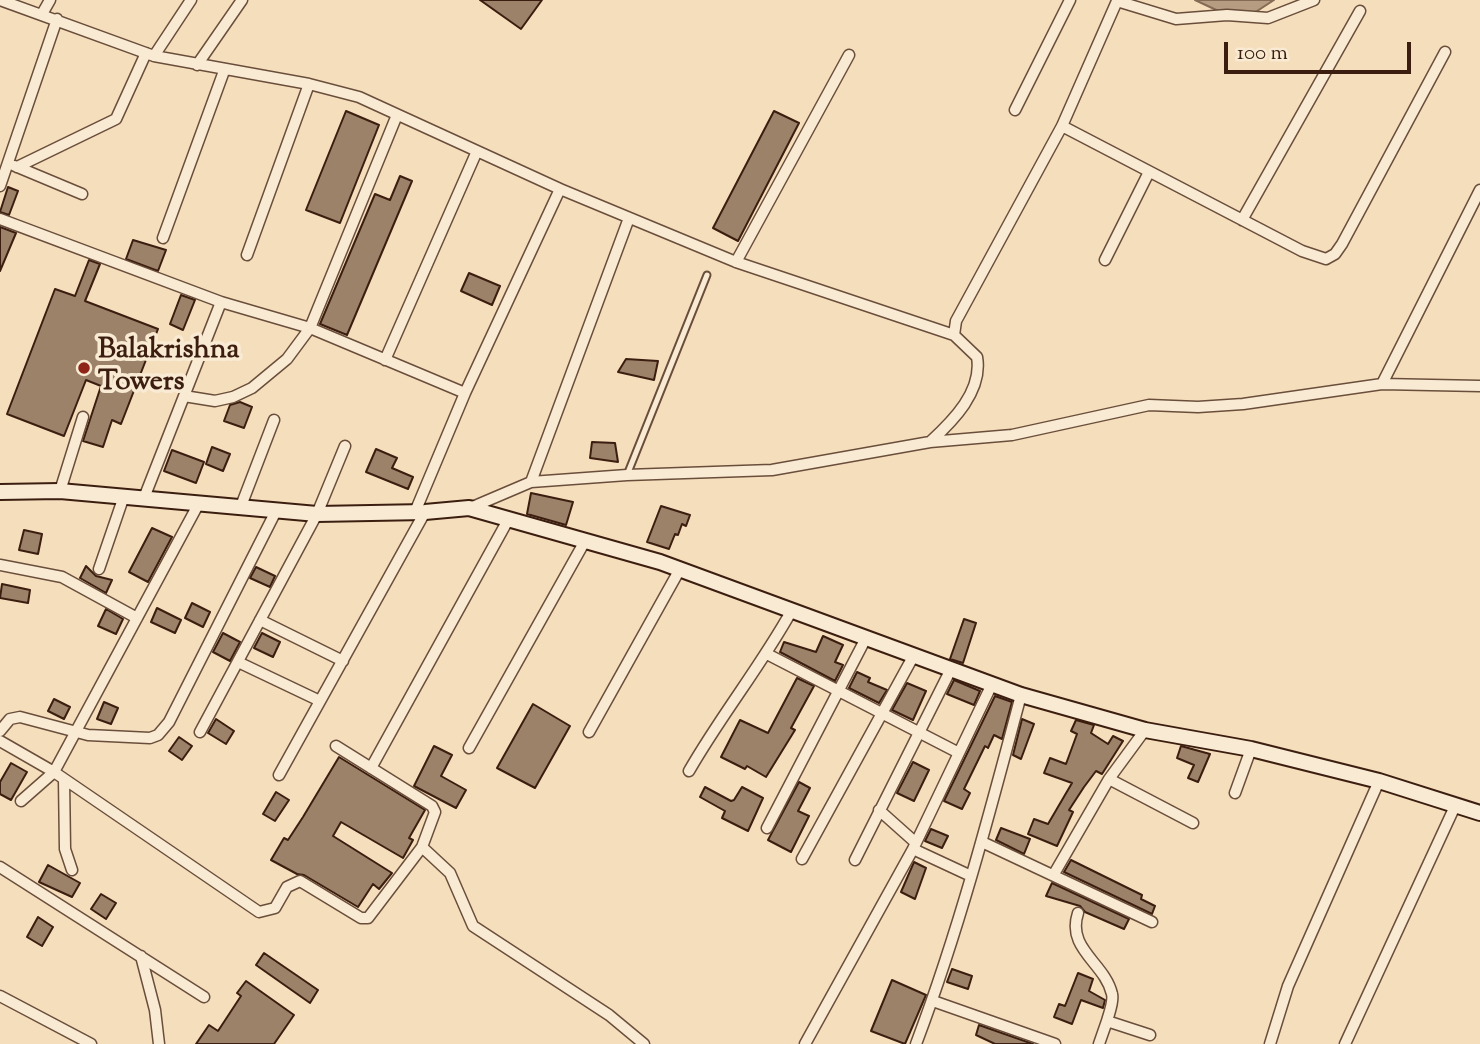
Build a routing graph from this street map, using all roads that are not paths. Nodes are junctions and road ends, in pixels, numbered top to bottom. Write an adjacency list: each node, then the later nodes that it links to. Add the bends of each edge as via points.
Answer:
1 (50, 0): 9 (street)
2 (191, 0): 12 (street)
3 (242, 0): 14 (street)
4 (1070, 0): 17 (street)
5 (1117, 0): 6 (street, via 1176,19 1268,18); 19 (street)
6 (1314, 0)
7 (1, 2): 9 (street)
8 (1360, 11): 29 (street)
9 (43, 15): 10 (street)
10 (57, 19): 12 (street); 21 (street)
11 (1445, 52): 29 (street, via 1335,254 1315,258)
12 (150, 54): 14 (street); 21 (street, via 116,119)
13 (849, 55): 33 (street)
14 (197, 65): 15 (street)
15 (224, 71): 16 (street); 30 (street)
16 (309, 84): 18 (street, via 359,97); 31 (street)
17 (1015, 110)
18 (397, 116): 20 (street); 36 (street)
19 (1062, 126): 22 (street); 37 (street, via 956,321)
20 (477, 151): 24 (street); 38 (street)
21 (13, 165): 23 (street); 26 (street)
22 (1149, 172): 29 (street); 32 (street)
23 (0, 186)
24 (560, 189): 27 (street); 41 (street)
25 (1480, 190): 39 (street)
26 (82, 194)
27 (629, 218): 33 (street); 48 (street)
28 (0, 219): 35 (street)
29 (1242, 220)
30 (163, 239)
31 (247, 255)
32 (1105, 260)
33 (736, 262): 37 (street)
34 (707, 275): 47 (lane)
35 (220, 302): 36 (street); 42 (street)
36 (310, 328): 38 (street); 42 (street, via 287,359 252,388 215,401)
37 (954, 335): 45 (street, via 977,357 976,380 954,418)
38 (385, 360): 41 (street)
39 (1382, 384): 40 (street); 45 (street, via 1243,404 1149,405 1012,435)
40 (1480, 386)
41 (465, 393): 57 (street)
42 (184, 396): 52 (street)
43 (83, 417): 49 (street)
44 (274, 420): 54 (street)
45 (930, 442): 47 (street, via 772,470)
46 (345, 446): 58 (street)
47 (628, 475): 48 (street)
48 (531, 482): 55 (street)
49 (60, 491): 50 (street); 51 (street)
50 (0, 492)
51 (124, 496): 52 (street); 62 (street)
52 (144, 498): 53 (street)
53 (199, 503): 54 (street); 65 (street)
54 (240, 506): 56 (street)
55 (470, 508): 57 (street); 59 (street)
56 (276, 511): 58 (street); 80 (street, via 164,729 150,738)
57 (420, 512): 58 (street); 70 (street)
58 (317, 514): 66 (street)
59 (508, 520): 60 (street); 89 (street)
60 (585, 541): 63 (street); 86 (street)
61 (0, 565): 65 (street, via 62,577)
62 (99, 569)
63 (680, 569): 64 (street); 82 (street)
64 (792, 610): 67 (street); 68 (street)
65 (138, 618): 80 (street)
66 (260, 620): 70 (street); 71 (street)
67 (866, 638): 69 (street); 74 (street)
68 (767, 654): 74 (street); 90 (street, via 710,733)
69 (914, 655): 72 (street); 77 (street)
70 (342, 661): 76 (street)
71 (237, 662): 76 (street); 81 (street)
72 (951, 669): 73 (street); 83 (street)
73 (992, 684): 75 (street); 88 (street)
74 (839, 691): 77 (street); 102 (street)
75 (1021, 695): 78 (street); 103 (street)
76 (320, 701): 92 (street)
77 (882, 713): 83 (street); 106 (street)
78 (1145, 730): 87 (street); 94 (street)
79 (0, 731): 80 (street, via 10,719 20,717)
80 (76, 732): 91 (street)
81 (200, 732)
82 (589, 732)
83 (918, 733): 88 (street); 99 (street)
84 (0, 741): 91 (street)
85 (336, 746): 89 (street)
86 (470, 748)
87 (1251, 749): 95 (street); 96 (street)
88 (959, 753): 104 (street)
89 (371, 768): 105 (street, via 432,806 434,816)
90 (689, 771)
91 (54, 772): 93 (street); 97 (street)
92 (279, 775)
93 (64, 779): 105 (street, via 260,912 275,908 287,887 300,881 368,918); 109 (street, via 65,849)
94 (1109, 779): 101 (street); 110 (street)
95 (1379, 781): 98 (street); 127 (street, via 1288,985)
96 (1235, 793)
97 (21, 801)
98 (1456, 804): 100 (street); 128 (street)
99 (880, 810): 104 (street); 107 (street)
100 (1480, 813)
101 (1193, 823)
102 (767, 828)
103 (982, 842): 110 (street); 111 (street)
104 (914, 846): 111 (street); 124 (street)
105 (422, 847): 123 (street, via 450,873 473,926 609,1015)
106 (802, 859)
107 (855, 860)
108 (0, 866): 114 (street)
109 (72, 870)
110 (1054, 874): 113 (street)
111 (971, 876): 117 (street)
112 (1078, 913): 118 (street, via 1075,921 1083,953 1104,972 1113,997)
113 (1152, 922)
114 (141, 956): 116 (street); 122 (street)
115 (0, 996): 121 (street)
116 (204, 997)
117 (933, 1001): 120 (street); 125 (street)
118 (1107, 1021): 119 (street); 126 (street)
119 (1150, 1035)
120 (919, 1043)
121 (91, 1044)
122 (159, 1044)
123 (644, 1044)
124 (805, 1044)
125 (1055, 1044)
126 (1099, 1044)
127 (1270, 1044)
128 (1345, 1044)

